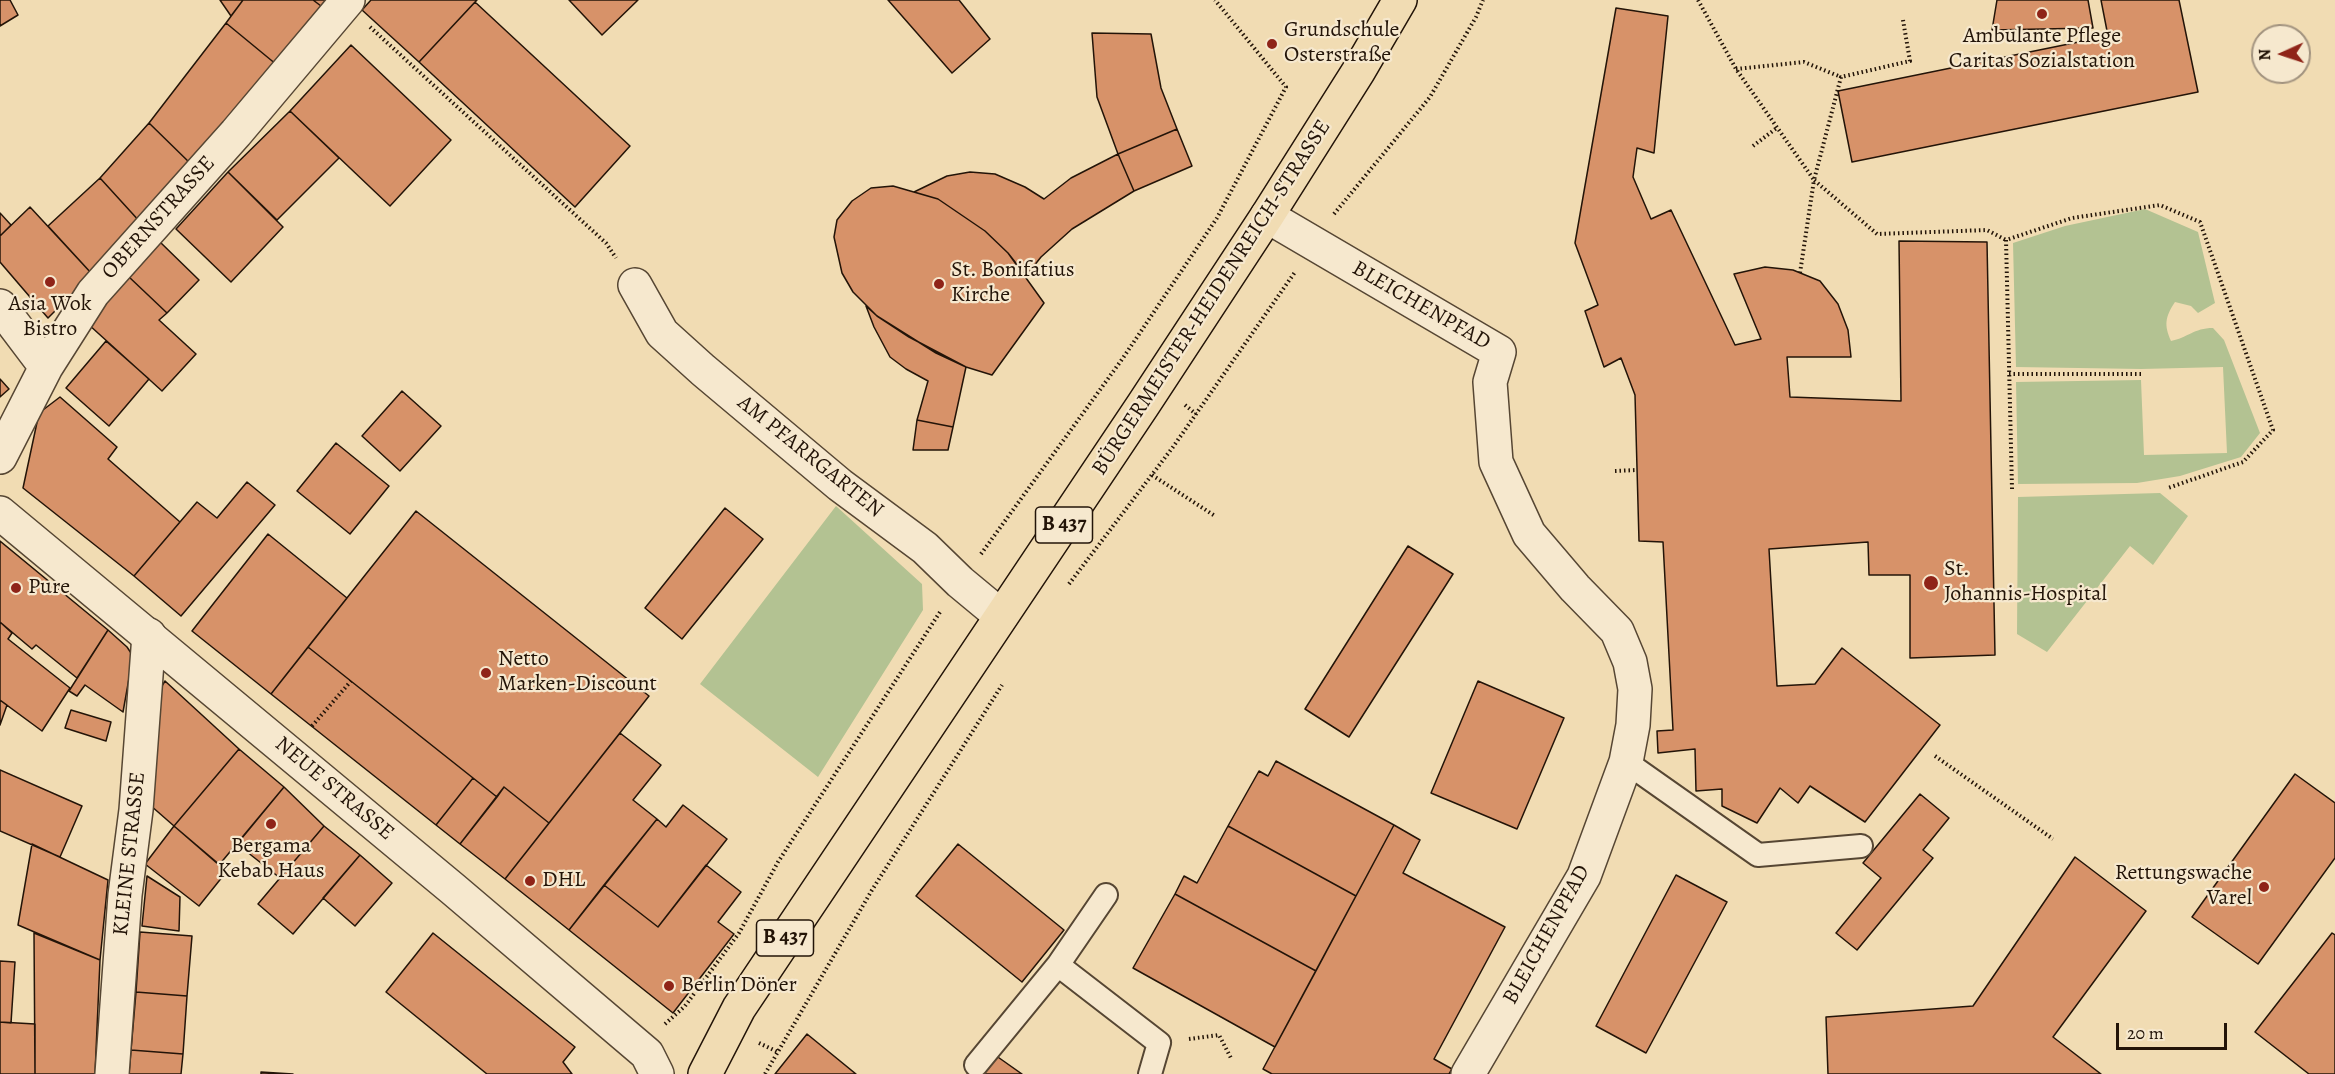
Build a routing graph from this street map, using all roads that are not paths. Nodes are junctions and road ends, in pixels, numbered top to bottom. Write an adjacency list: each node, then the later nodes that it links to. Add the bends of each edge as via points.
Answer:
1 (1400, 0): 3 (main road, BÜRGERMEISTER-HEIDENREICH-STRASSE / B 437)
2 (346, 2): 6 (street, OBERNSTRASSE, via 93,293)
3 (1267, 216): 9 (main road, BÜRGERMEISTER-HEIDENREICH-STRASSE / B 437); 11 (street, BLEICHENPFAD, via 1498,352 1490,382 1496,462 1529,534 1617,631 1630,662 1635,690)
4 (635, 285): 9 (street, AM PFARRGARTEN, via 662,333 678,348 840,485 925,548)
5 (0, 306): 6 (street)
6 (46, 367): 7 (street, OBERNSTRASSE)
7 (0, 457)
8 (0, 513): 10 (street, NEUE STRASSE)
9 (1001, 616): 18 (main road, BÜRGERMEISTER-HEIDENREICH-STRASSE / B 437, via 739,1008)
10 (149, 635): 15 (street, NEUE STRASSE); 17 (street, KLEINE STRASSE)
11 (1626, 762): 12 (lane, via 1758,855); 20 (street, BLEICHENPFAD, via 1584,876)
12 (1861, 846)
13 (1106, 895): 14 (lane)
14 (1059, 964): 16 (lane); 19 (lane, via 1159,1043)
15 (652, 1064)
16 (976, 1065)
17 (112, 1074)
18 (705, 1074)
19 (1150, 1074)
20 (1468, 1074)

